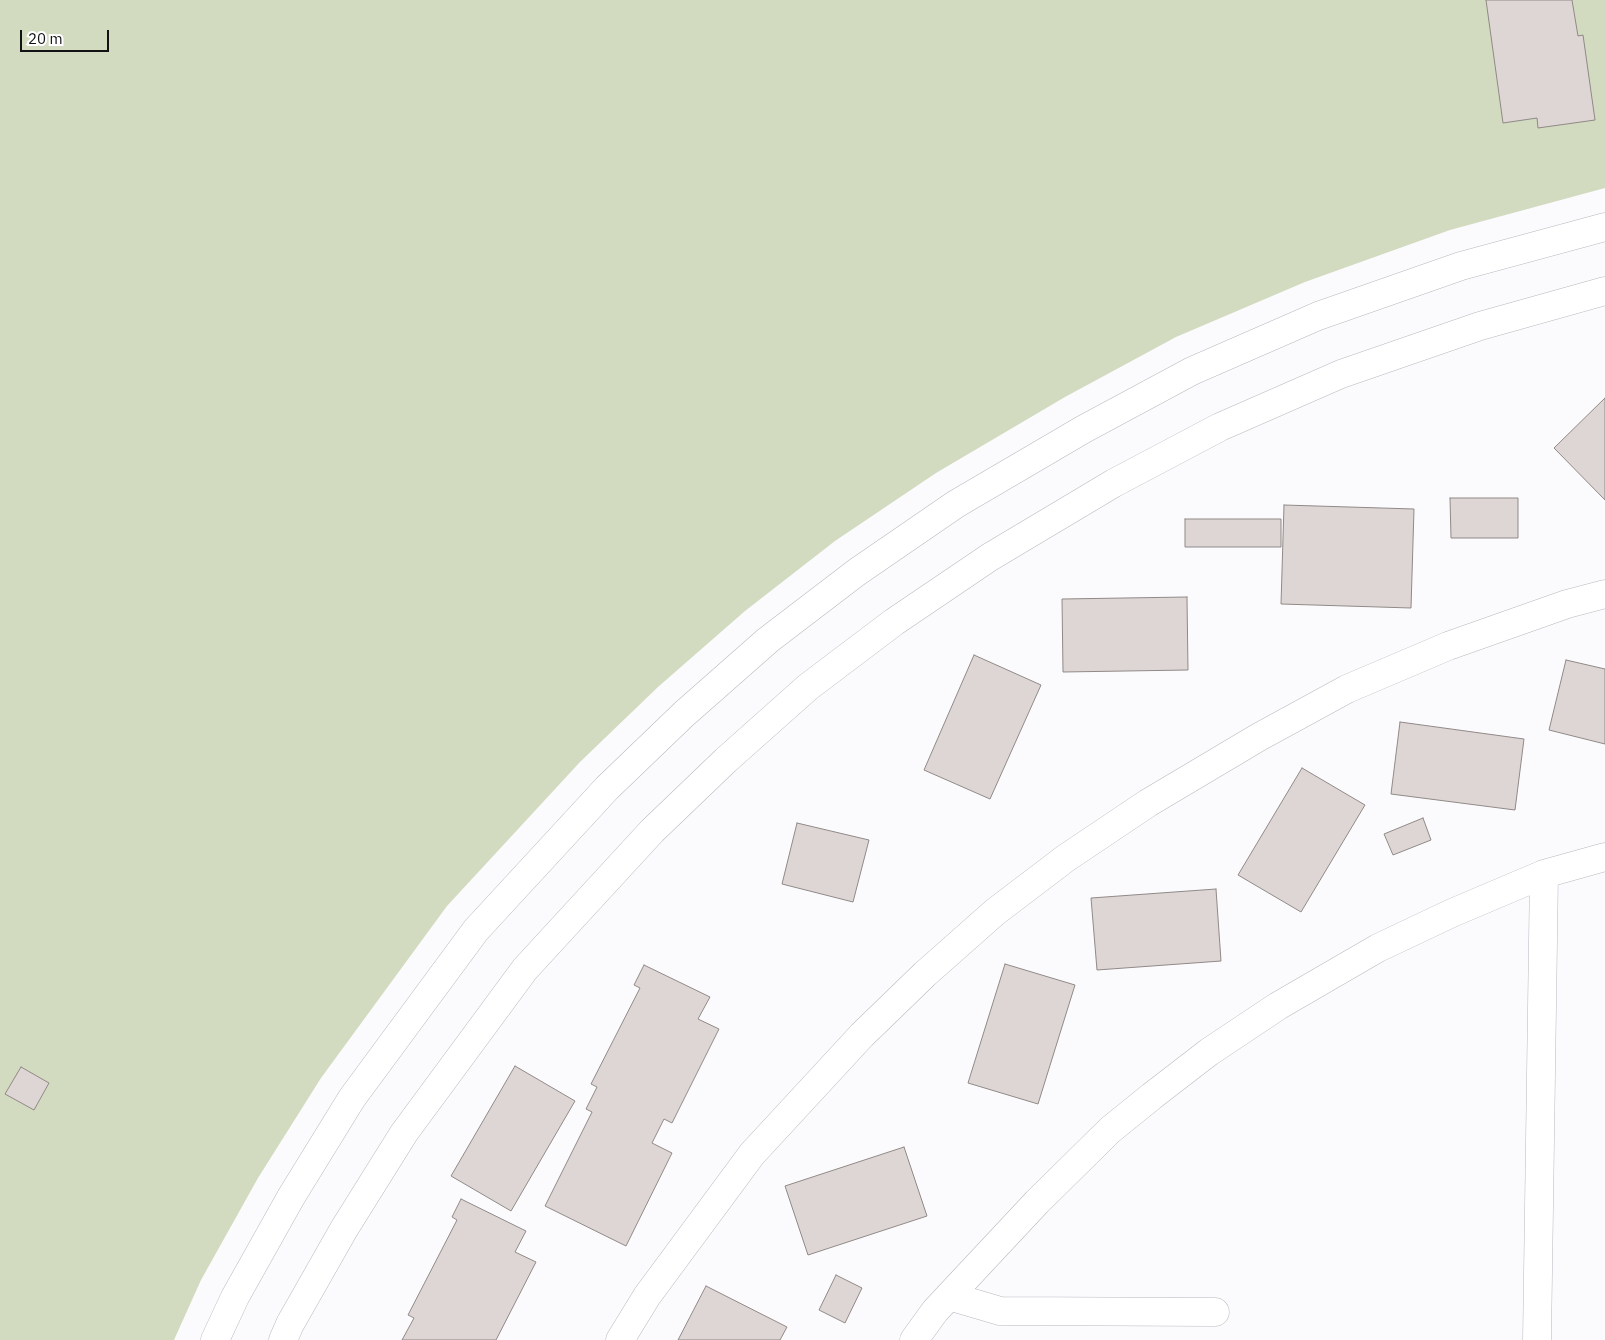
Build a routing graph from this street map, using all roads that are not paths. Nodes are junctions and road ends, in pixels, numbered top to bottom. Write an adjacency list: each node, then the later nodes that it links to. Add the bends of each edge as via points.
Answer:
1 (1605, 227): 8 (street, via 1452,269 1318,316 1192,371 956,504 857,572 768,640 607,788 476,930 352,1098 291,1197 235,1297)
2 (1605, 291): 9 (street, via 1480,326 1341,374 1220,427 1114,483 990,556 894,622 808,687 652,831 525,969 404,1133 344,1228)
3 (1605, 594): 10 (street, via 1448,646 1347,689 1148,802 1066,858 995,912 918,981 842,1056 752,1154 647,1296)
4 (1605, 857): 5 (street)
5 (1544, 874): 6 (street, via 1378,948 1278,1006 1209,1052 1110,1130); 12 (street)
6 (949, 1296): 7 (street, via 1000,1311); 11 (street)
7 (1215, 1312)
8 (215, 1340)
9 (283, 1340)
10 (620, 1340)
11 (914, 1340)
12 (1537, 1340)

